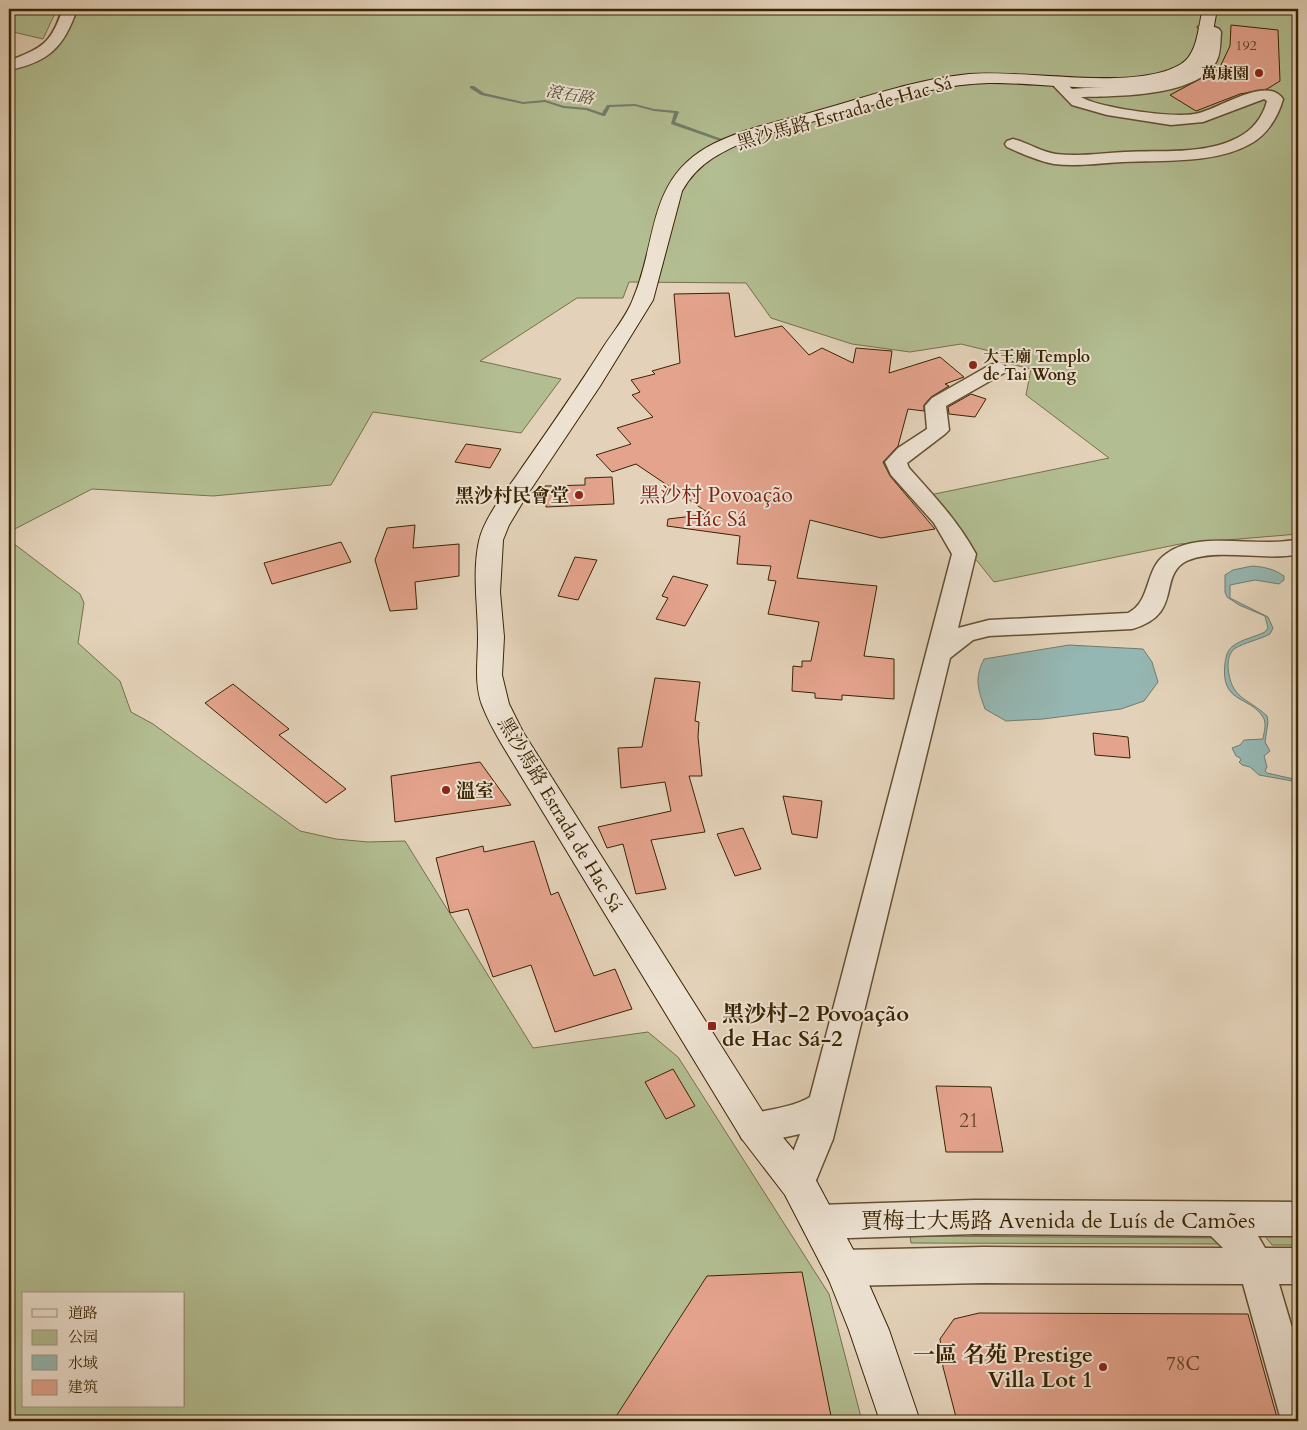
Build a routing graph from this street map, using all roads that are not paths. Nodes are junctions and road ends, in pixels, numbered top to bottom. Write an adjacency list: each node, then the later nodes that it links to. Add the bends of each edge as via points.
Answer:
1 (70, 9): 3 (street, via 56,41)
2 (1208, 18): 4 (main road, 黑沙馬路 Estrada de Hac Sá, via 1196,58 1186,68 1140,81)
3 (9, 66)
4 (1061, 87): 5 (street, via 1077,102 1171,120 1197,119 1262,94 1275,99 1268,118 1255,135 1238,144 1202,152 1072,160 1045,157); 10 (main road, 黑沙馬路 Estrada de Hac Sá, via 989,78 933,84 756,134 724,146 694,163 674,191 643,300 508,506 491,540 487,592 491,637 489,675 495,704 511,736)
5 (1013, 144)
6 (997, 369): 8 (street, via 939,402 935,406 938,430 930,440 908,451 896,462 899,470 953,533 964,554)
7 (1298, 546): 8 (street, via 1191,552 1176,558 1166,567 1153,606 1142,618 989,628 965,634)
8 (940, 653): 9 (street)
9 (825, 1106): 10 (street, via 807,1117); 11 (street, via 816,1140)
10 (754, 1128): 11 (main road, 黑沙馬路 Estrada de Hac Sá)
11 (798, 1183): 14 (main road, 黑沙馬路 Estrada de Hac Sá)
12 (1218, 1218): 13 (street, 賈梅士大馬路 Avenida de Luís de Camões); 14 (street, 賈梅士大馬路 Avenida de Luís de Camões, via 975,1217); 15 (street, via 1240,1240)
13 (1298, 1218)
14 (818, 1222): 17 (main road, 黑沙馬路 Estrada de Hac Sá)
15 (1256, 1266): 16 (street); 17 (street); 18 (street)
16 (1298, 1266)
17 (843, 1268): 19 (main road, 黑沙馬路 Estrada de Hac Sá, via 869,1330)
18 (1298, 1413)
19 (900, 1421)

